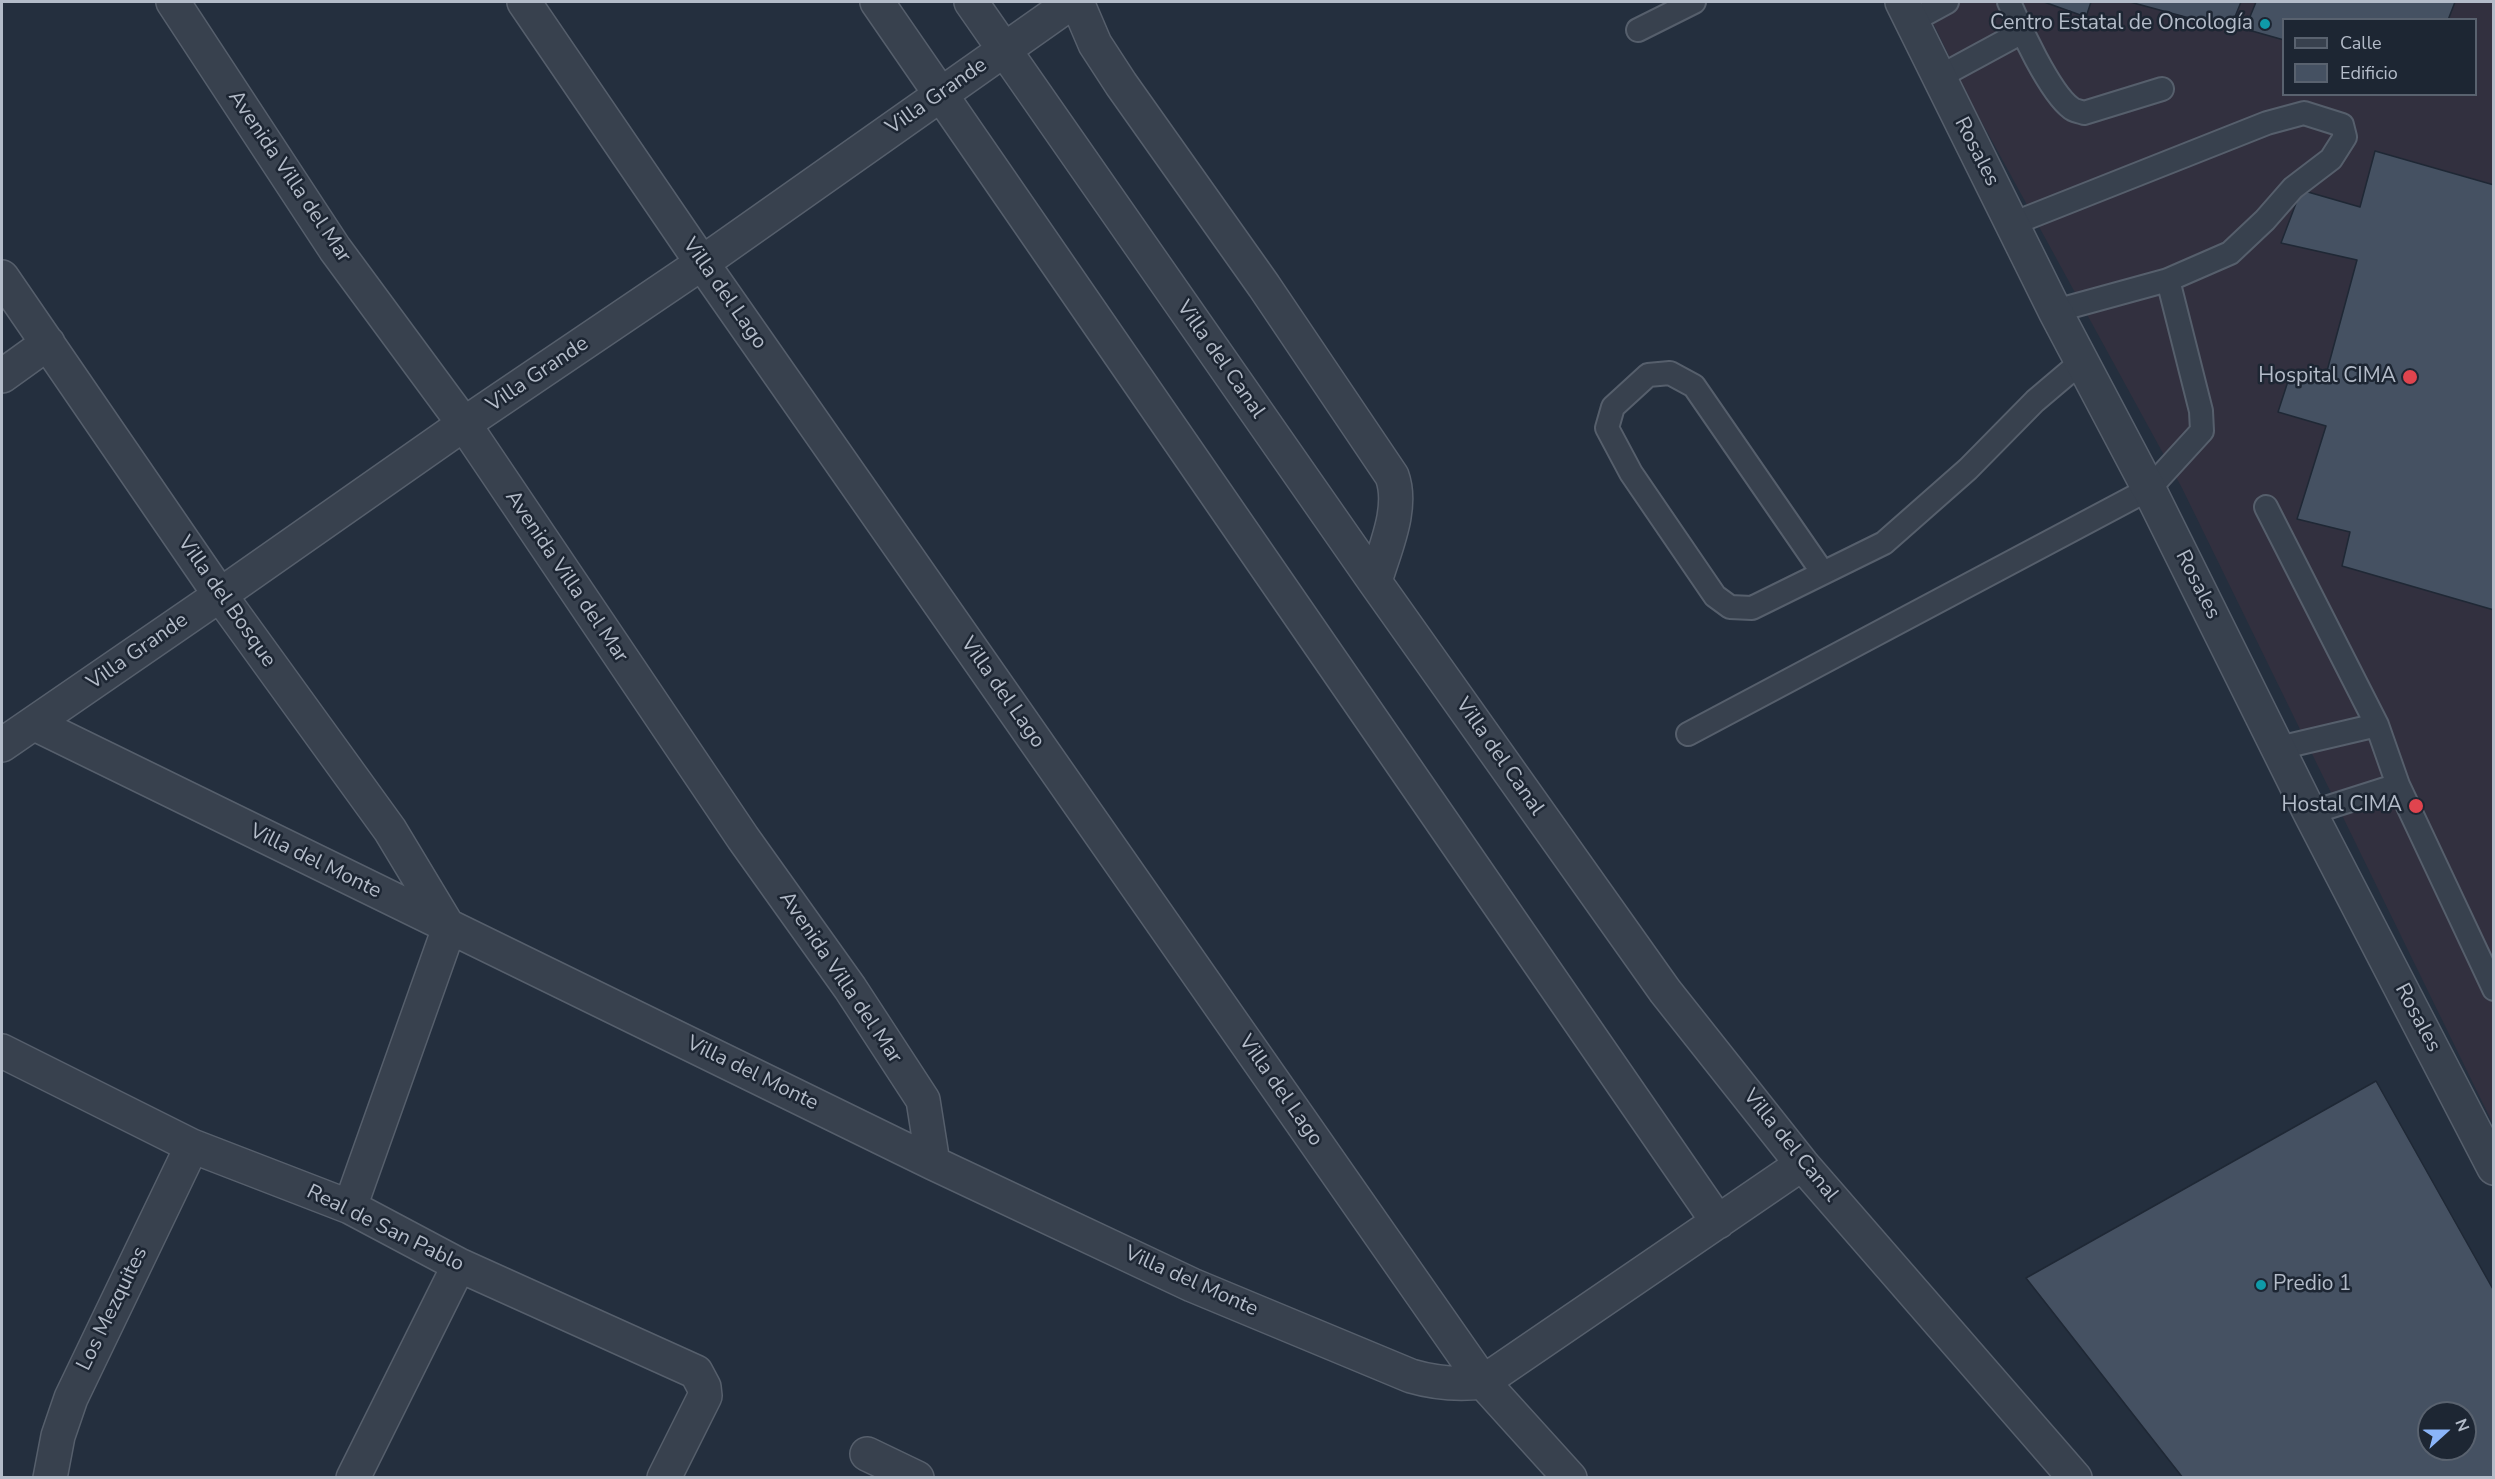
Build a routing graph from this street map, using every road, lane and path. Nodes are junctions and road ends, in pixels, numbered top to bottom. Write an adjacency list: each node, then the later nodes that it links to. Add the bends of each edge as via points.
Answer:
1 (173, 2): 25 (street, Avenida Villa del Mar, via 335,249)
2 (524, 2): 18 (street, Villa del Lago)
3 (877, 2): 16 (street)
4 (971, 2): 13 (street, Villa del Canal)
5 (1072, 2): 13 (street, Villa Grande)
6 (1077, 2): 29 (street, via 1095,44 1116,76 1392,477 1396,506)
7 (1694, 2): 11 (lane)
8 (1947, 2): 10 (lane)
9 (2009, 2): 12 (lane)
10 (1907, 11): 14 (street, Rosales)
11 (1638, 30)
12 (2022, 32): 14 (lane); 15 (lane, via 2055,88 2073,110 2084,113)
13 (1004, 50): 16 (street, Villa Grande); 29 (street, Villa del Canal)
14 (1939, 77): 17 (street, Rosales)
15 (2162, 89)
16 (941, 94): 18 (street, Villa Grande); 46 (street)
17 (2012, 224): 20 (lane, via 2267,123 2304,113 2342,124 2345,137 2331,159 2293,188 2230,253); 21 (street, Rosales)
18 (702, 263): 25 (street, Villa Grande); 48 (street, Villa del Lago)
19 (2, 277): 22 (street, Villa del Bosque)
20 (2168, 280): 21 (lane); 26 (lane, via 2201,411 2202,431)
21 (2055, 311): 23 (street, Rosales)
22 (48, 343): 24 (street); 30 (street, Villa del Bosque)
23 (2081, 362): 26 (street, Rosales); 28 (lane, via 2035,400 1968,468 1884,543)
24 (2, 376)
25 (464, 424): 30 (street, Villa Grande); 42 (street, Avenida Villa del Mar, via 923,1100)
26 (2149, 489): 33 (lane); 35 (street, Rosales)
27 (2266, 507): 32 (lane)
28 (1823, 573): 28 (lane, via 1752,608 1730,607 1715,596 1631,473 1607,428 1613,407 1648,375 1670,373 1694,386)
29 (1375, 582): 43 (street, Villa del Canal, via 1665,991)
30 (220, 595): 31 (street, Villa Grande); 38 (street, Villa del Bosque, via 390,830)
31 (34, 724): 34 (street, Villa Grande); 38 (street, Villa del Monte)
32 (2377, 725): 35 (lane); 36 (lane)
33 (1688, 734)
34 (2, 745)
35 (2279, 748): 37 (street, Rosales)
36 (2398, 785): 37 (lane); 39 (lane)
37 (2310, 813): 44 (street, Rosales)
38 (448, 927): 42 (street, Villa del Monte); 45 (street)
39 (2493, 989)
40 (2, 1051): 41 (street, Real de San Pablo)
41 (192, 1146): 45 (street, Real de San Pablo); 50 (street, Los Mezquites, via 70,1398)
42 (933, 1163): 48 (street, Villa del Monte, via 1192,1285 1411,1376 1458,1385)
43 (1803, 1164): 46 (street); 55 (street, Villa del Canal)
44 (2493, 1168)
45 (350, 1207): 47 (street, Real de San Pablo)
46 (1718, 1222): 48 (street)
47 (459, 1265): 51 (street); 52 (street, Real de San Pablo, via 696,1372 705,1396)
48 (1483, 1382): 54 (street, Villa del Lago)
49 (867, 1455): 53 (street)
50 (50, 1478)
51 (352, 1478)
52 (664, 1478)
53 (917, 1478)
54 (1570, 1478)
55 (2075, 1478)

